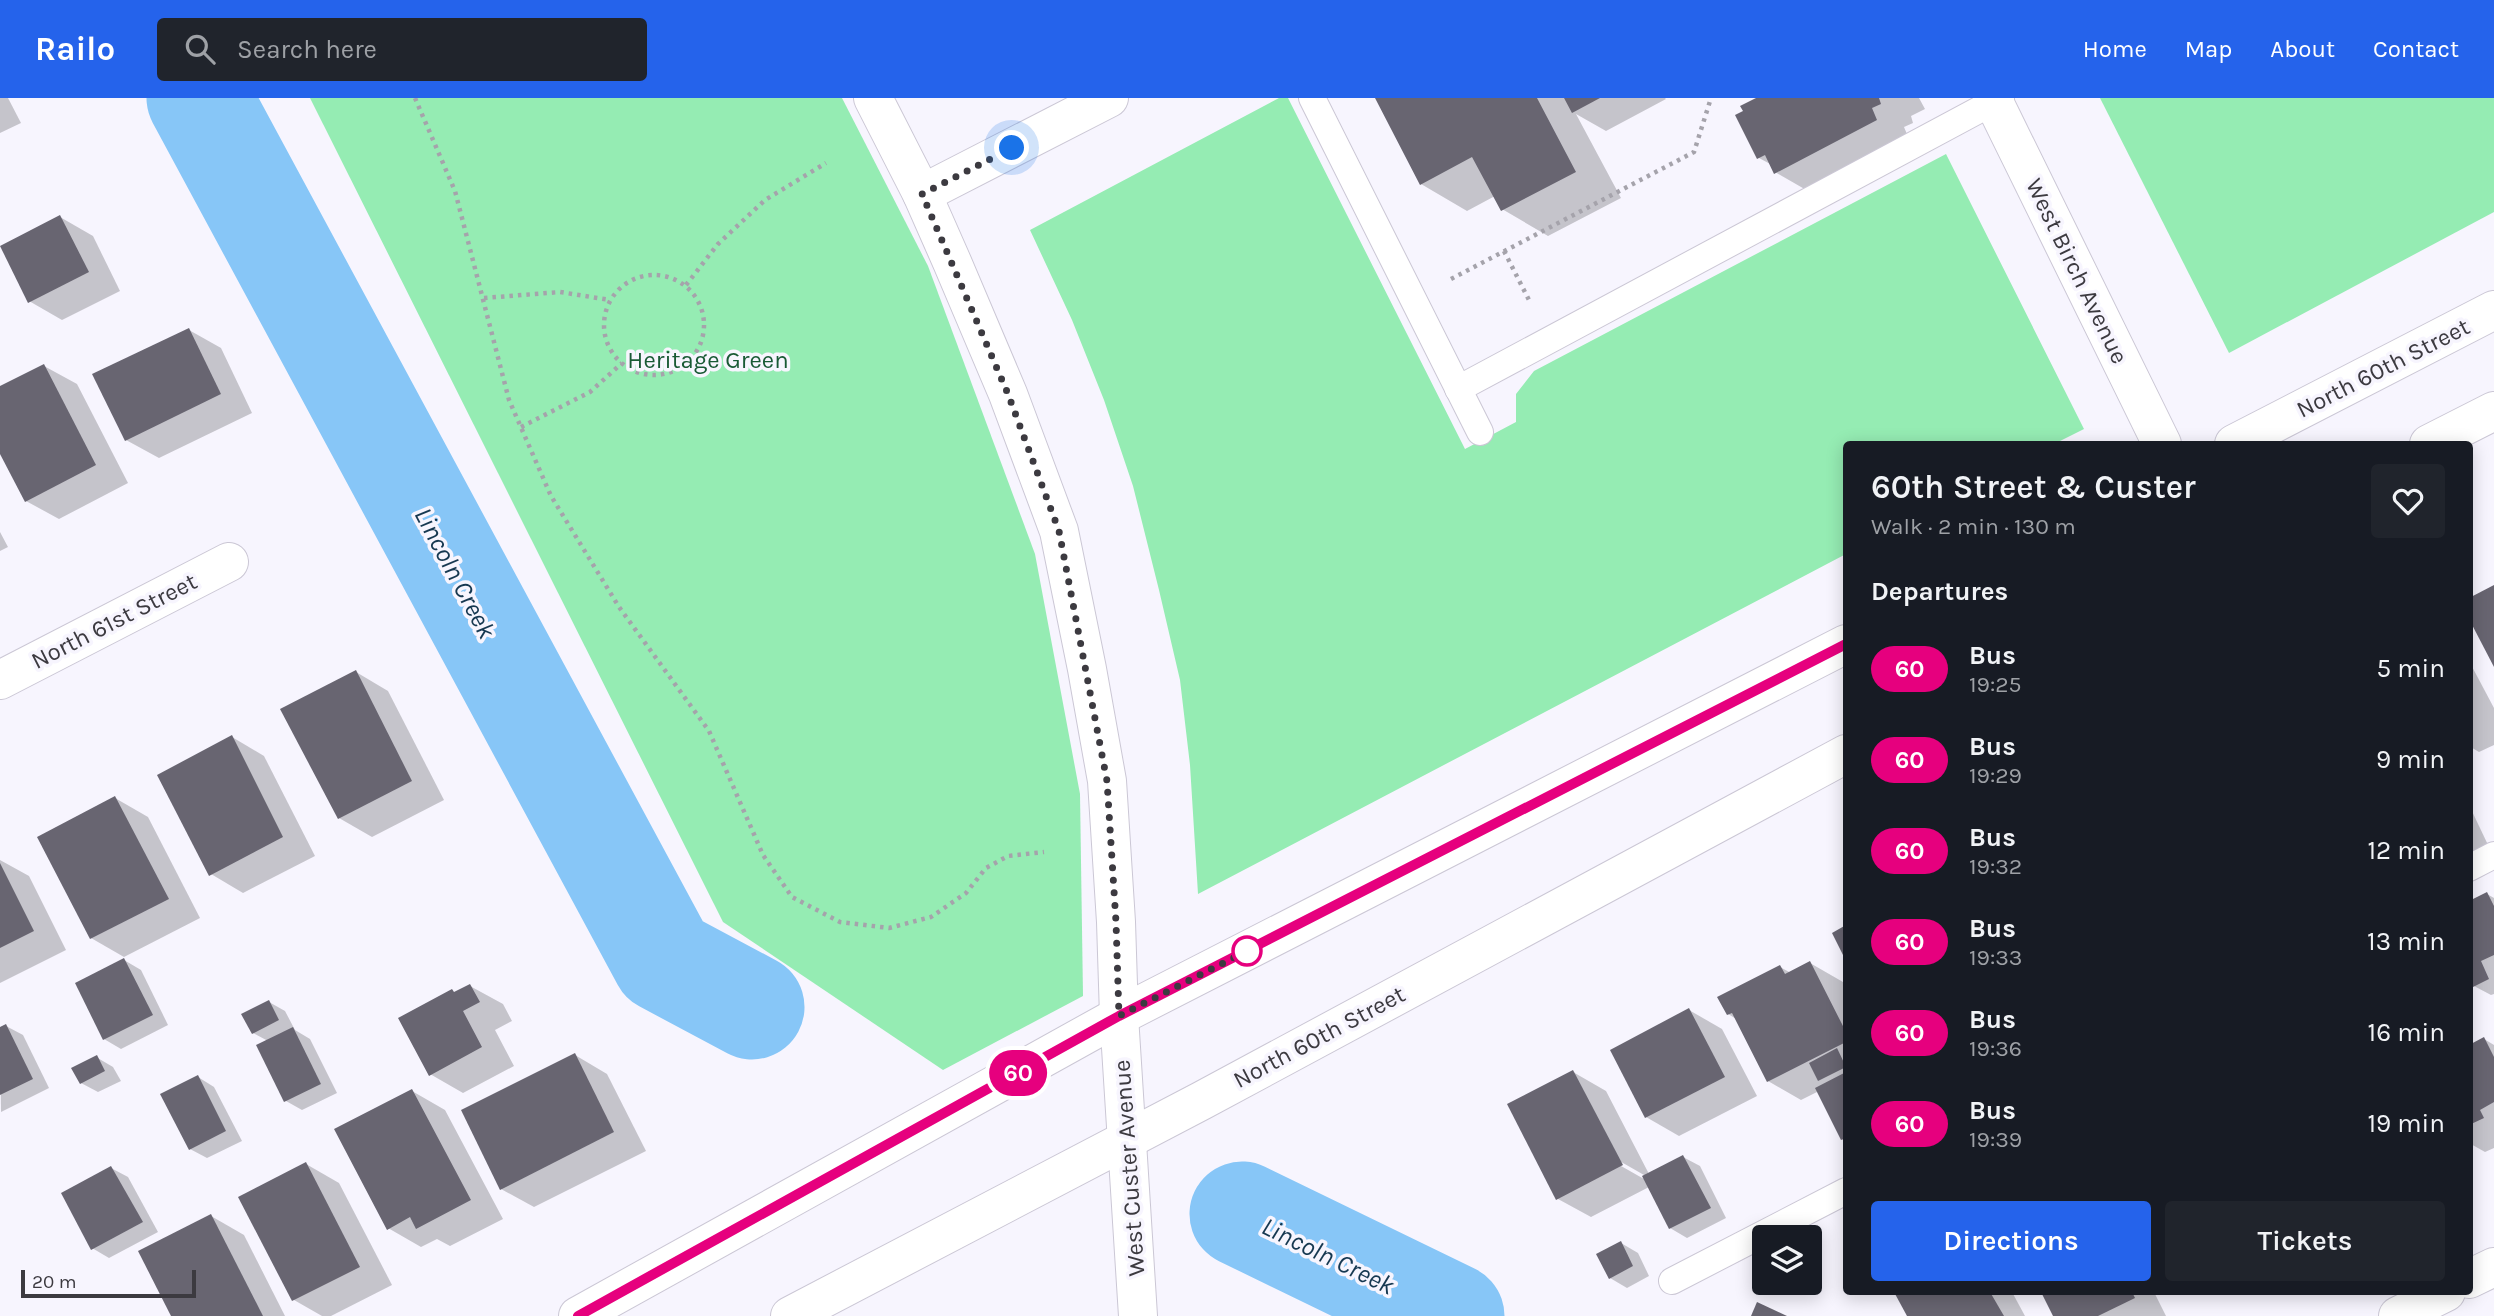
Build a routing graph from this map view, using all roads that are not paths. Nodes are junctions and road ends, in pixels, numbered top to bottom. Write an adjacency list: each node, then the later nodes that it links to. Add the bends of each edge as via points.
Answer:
1 (873, 98): 5 (main road, West Custer Avenue)
2 (1109, 98): 5 (main road)
3 (1312, 98): 7 (lane)
4 (1996, 99): 7 (lane); 10 (main road, West Birch Avenue)
5 (922, 194): 19 (main road, West Custer Avenue, via 1008,394 1059,531 1107,781)
6 (2494, 310): 11 (main road, North 60th Street)
7 (1458, 389): 9 (lane)
8 (2494, 411): 12 (main road)
9 (1480, 432)
10 (2161, 441)
11 (2240, 441)
12 (2435, 441)
13 (229, 562): 15 (main road, North 61st Street)
14 (1843, 645): 19 (main road)
15 (0, 680)
16 (1843, 756): 20 (main road, North 60th Street)
17 (2494, 855): 18 (lane)
18 (2473, 866)
19 (1119, 1016): 20 (main road, West Custer Avenue); 26 (main road)
20 (1127, 1140): 27 (main road, North 60th Street); 28 (main road, West Custer Avenue)
21 (1843, 1193): 24 (lane)
22 (2494, 1267): 23 (main road)
23 (2473, 1277)
24 (1672, 1281)
25 (2440, 1295): 29 (main road)
26 (578, 1316)
27 (790, 1316)
28 (1138, 1316)
29 (2398, 1316)

